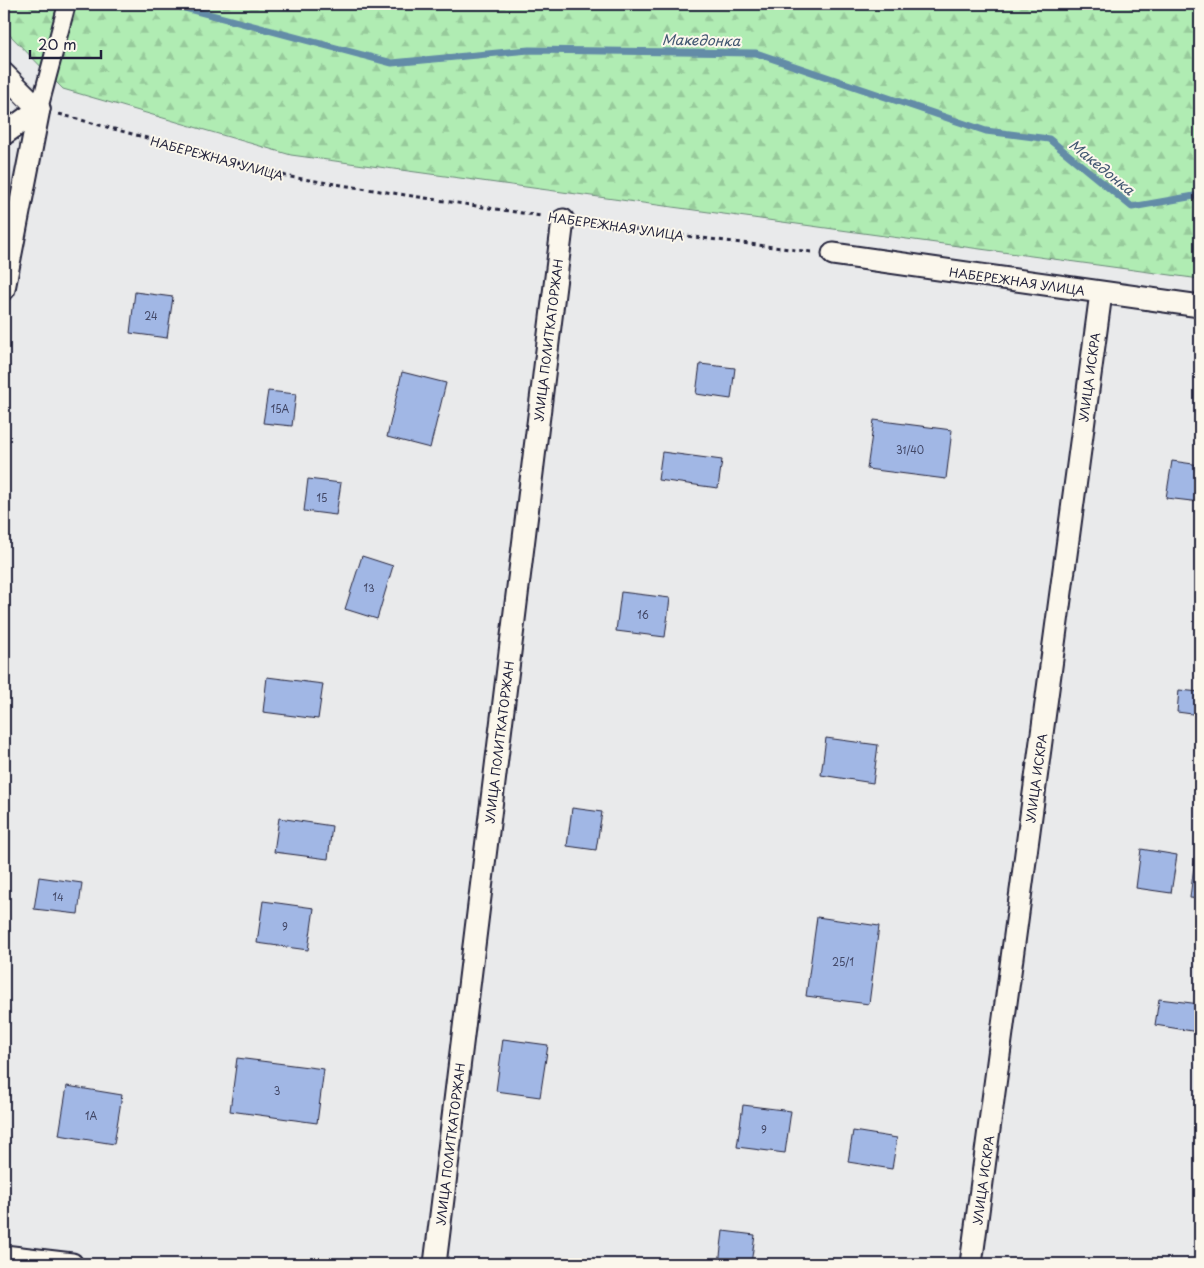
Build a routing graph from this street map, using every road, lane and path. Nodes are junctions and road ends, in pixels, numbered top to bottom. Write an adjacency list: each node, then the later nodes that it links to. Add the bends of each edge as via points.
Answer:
1 (67, 4): 3 (street)
2 (4, 74): 3 (street)
3 (39, 109): 4 (street); 5 (path, НАБЕРЕЖНАЯ УЛИЦА, via 290,177); 7 (street)
4 (4, 134)
5 (563, 220): 6 (path, НАБЕРЕЖНАЯ УЛИЦА); 12 (street, УЛИЦА ПОЛИТКАТОРЖАН)
6 (833, 254): 8 (street, НАБЕРЕЖНАЯ УЛИЦА)
7 (4, 289)
8 (1101, 292): 9 (street, НАБЕРЕЖНАЯ УЛИЦА); 13 (street, УЛИЦА ИСКРА)
9 (1200, 306)
10 (4, 1256): 11 (street)
11 (72, 1264)
12 (435, 1264)
13 (971, 1264)

